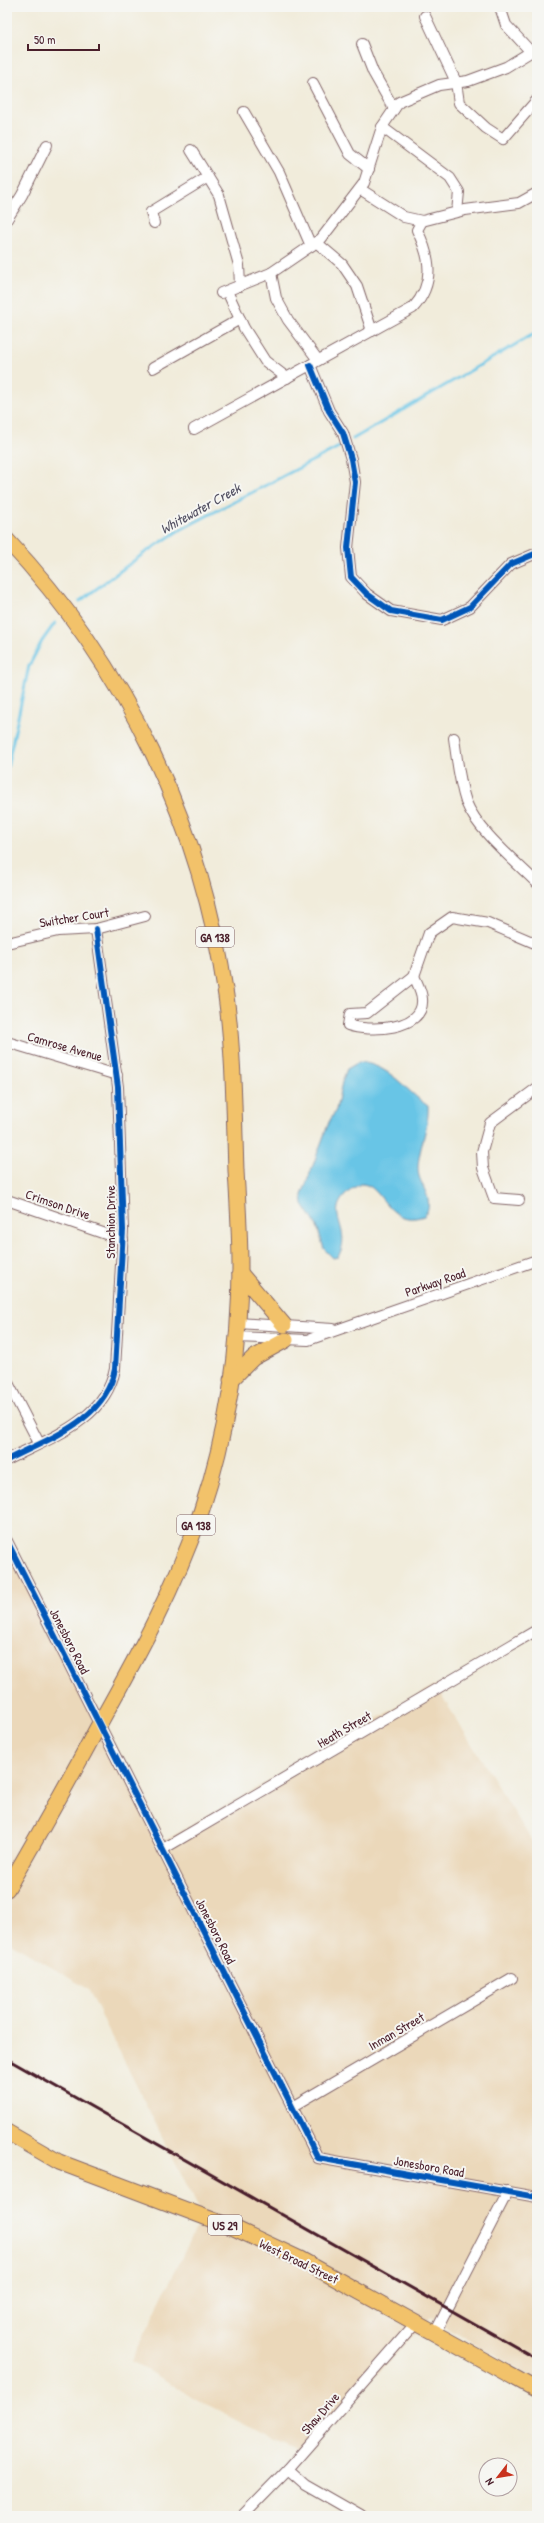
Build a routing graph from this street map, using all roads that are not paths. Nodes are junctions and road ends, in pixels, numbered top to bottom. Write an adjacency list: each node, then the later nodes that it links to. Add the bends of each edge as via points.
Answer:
1 (500, 7): 4 (street, via 506,26)
2 (425, 16): 5 (street)
3 (362, 44): 8 (street, via 373,72)
4 (534, 50): 5 (street, via 506,67 468,81)
5 (456, 82): 7 (street, via 459,103 486,128 503,139); 8 (street, via 438,85 399,102)
6 (314, 83): 13 (street, via 350,154)
7 (537, 100)
8 (394, 110): 10 (street)
9 (244, 112): 21 (street, via 279,172)
10 (382, 127): 13 (street); 17 (street, via 450,178 459,192)
11 (47, 145): 18 (street, via 22,195)
12 (192, 150): 14 (street)
13 (369, 169): 15 (street)
14 (208, 177): 20 (street, via 151,212); 23 (street, via 219,195 239,265)
15 (360, 188): 19 (street, via 404,218); 21 (street)
16 (537, 193): 17 (street, via 518,203)
17 (457, 212): 19 (street)
18 (7, 218)
19 (422, 221): 25 (street, via 417,230 427,250 429,274 422,298 413,308)
20 (154, 223)
21 (314, 244): 22 (street); 25 (street, via 342,264 357,286)
22 (271, 273): 23 (street); 26 (street, via 279,303)
23 (240, 286): 24 (street, via 224,292)
24 (240, 319): 27 (street); 28 (street, via 265,361)
25 (372, 331): 26 (street)
26 (314, 363): 28 (street); 31 (street, via 329,411 343,433 351,459 355,482 348,548 351,577 367,594 391,611 442,620 470,607 511,564)
27 (154, 368)
28 (287, 378): 29 (street)
29 (194, 429)
30 (7, 540): 46 (main road, GA 138, via 69,614 104,664 152,752 190,845 203,886 226,999 232,1056)
31 (537, 553)
32 (454, 738): 33 (street, via 462,788 470,809 477,821)
33 (537, 883)
34 (146, 916): 35 (street, Switcher Court)
35 (96, 929): 36 (street, Switcher Court, via 58,931); 40 (street, Stanchion Drive)
36 (7, 943)
37 (537, 944): 38 (street, via 488,923 452,917 429,933)
38 (414, 976): 38 (street, via 367,1013 350,1014 348,1025 358,1029 405,1025 419,1012 423,1000)
39 (7, 1042): 40 (street, Camrose Avenue)
40 (116, 1075): 44 (street, Stanchion Drive)
41 (537, 1088): 43 (street, via 490,1123 482,1152 483,1168 494,1198)
42 (7, 1200): 44 (street, Crimson Drive)
43 (519, 1200)
44 (123, 1240): 52 (street, Stanchion Drive, via 117,1348 112,1385 101,1404 88,1416)
45 (537, 1260): 48 (street, Parkway Road)
46 (240, 1273): 47 (main road, GA 138); 49 (main road)
47 (237, 1330): 49 (street, Parkway Road); 49 (street, Parkway Road); 50 (main road, GA 138)
48 (341, 1330): 49 (street, Parkway Road); 49 (street, Parkway Road, via 308,1340)
49 (285, 1333): 50 (main road, via 253,1358)
50 (232, 1380): 56 (main road, GA 138, via 214,1468 186,1552 156,1623)
51 (7, 1381): 52 (street)
52 (38, 1443): 53 (street, Stanchion Drive)
53 (7, 1460)
54 (7, 1541): 56 (street, Jonesboro Road)
55 (537, 1630): 57 (street, Heath Street)
56 (100, 1724): 57 (street, Jonesboro Road); 58 (main road, GA 138)
57 (163, 1849): 60 (street, Jonesboro Road)
58 (7, 1889)
59 (512, 1978): 60 (street, Inman Street)
60 (292, 2107): 62 (street, Jonesboro Road, via 318,2158)
61 (7, 2132): 64 (main road, West Broad Street / US 29, via 59,2162 234,2228 300,2259)
62 (508, 2192): 63 (street); 65 (street)
63 (537, 2197)
64 (415, 2324): 65 (main road, West Broad Street / US 29); 67 (street, Shaw Drive)
65 (435, 2333): 66 (main road, West Broad Street / US 29)
66 (537, 2390)
67 (288, 2469): 68 (street, Shaw Drive); 69 (street, via 305,2484)
68 (242, 2516)
69 (361, 2516)

